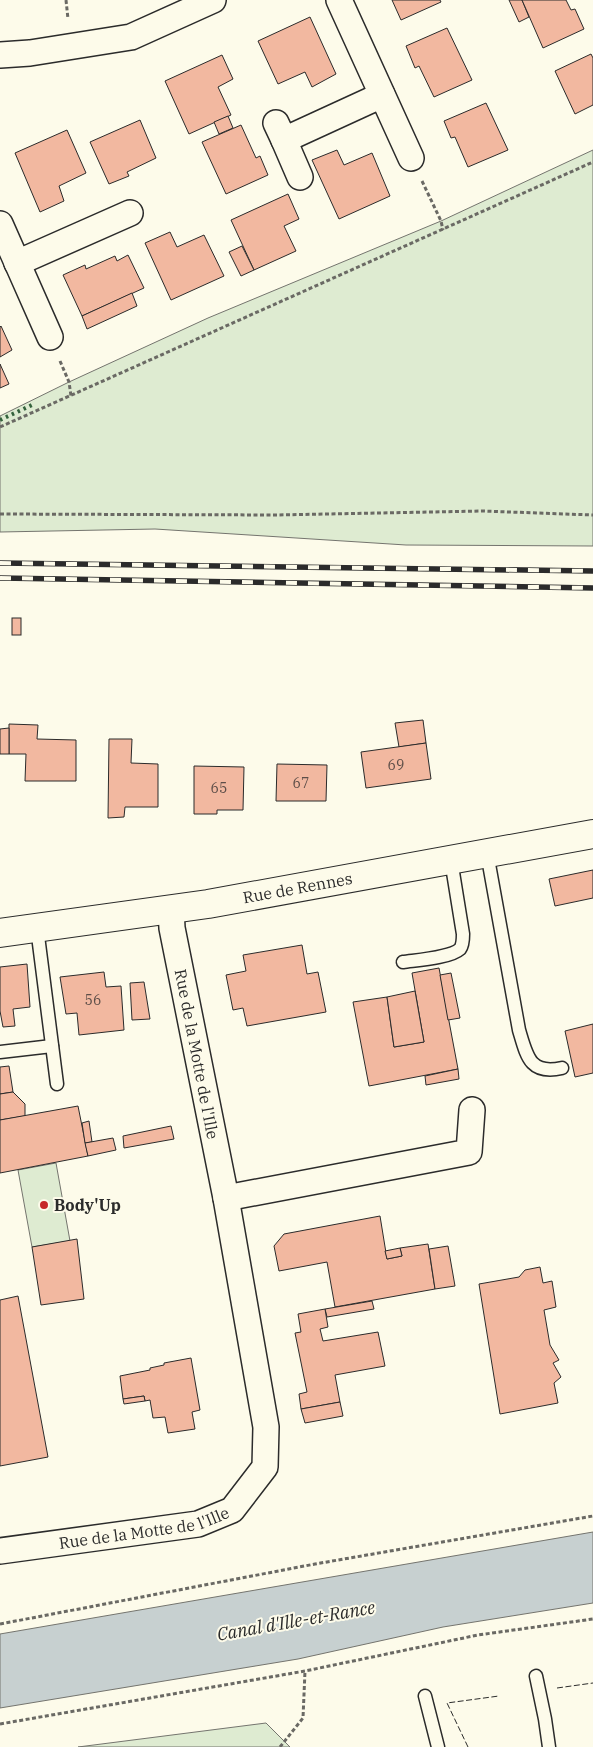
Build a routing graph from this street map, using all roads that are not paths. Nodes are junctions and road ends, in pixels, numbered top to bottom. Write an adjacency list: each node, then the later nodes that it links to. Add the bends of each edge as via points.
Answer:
1 (213, 0): 3 (street, via 131,37)
2 (339, 0): 4 (street)
3 (0, 55)
4 (382, 95): 5 (street); 6 (street, via 280,132)
5 (411, 158)
6 (300, 177)
7 (130, 213): 9 (street)
8 (0, 224): 9 (street)
9 (17, 263): 10 (street)
10 (50, 337)
11 (593, 834): 12 (main road, Rue de Rennes)
12 (487, 853): 13 (main road, Rue de Rennes); 20 (lane, via 527,1054 537,1068 544,1071)
13 (452, 860): 14 (main road, Rue de Rennes); 17 (lane, via 463,944 447,955)
14 (171, 909): 15 (main road, Rue de Rennes); 23 (street, Rue de la Motte de l'Ille, via 172,928)
15 (37, 928): 16 (main road, Rue de Rennes); 18 (lane)
16 (0, 933)
17 (403, 962)
18 (52, 1046): 19 (lane); 21 (lane)
19 (0, 1052)
20 (562, 1068)
21 (57, 1084)
22 (472, 1110): 23 (street, via 469,1152)
23 (226, 1198): 24 (street, Rue de la Motte de l'Ille, via 266,1427 265,1467 232,1510 198,1524)
24 (0, 1551)
25 (536, 1676): 28 (lane)
26 (425, 1696): 27 (lane)
27 (438, 1747)
28 (549, 1747)

